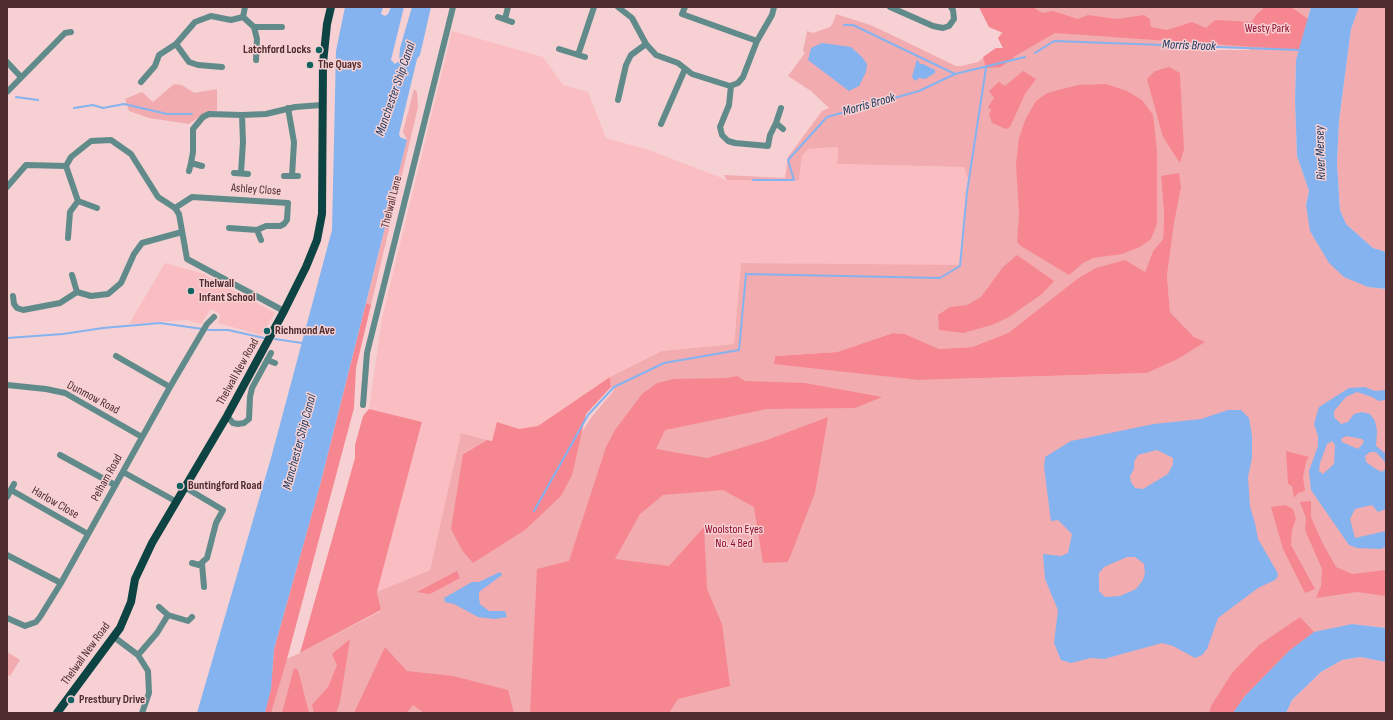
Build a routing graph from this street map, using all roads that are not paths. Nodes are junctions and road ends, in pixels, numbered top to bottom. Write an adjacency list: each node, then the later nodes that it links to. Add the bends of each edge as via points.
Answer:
1 (245, 7): 11 (street)
2 (332, 7): 33 (main road, Thelwall New Road, via 324,43)
3 (453, 7): 66 (street, Thelwall Lane, via 367,353)
4 (508, 7): 13 (street)
5 (594, 7): 22 (street)
6 (618, 7): 20 (street, via 632,18)
7 (685, 7): 18 (street, via 682,14)
8 (774, 7): 18 (street)
9 (890, 7): 10 (street, via 943,28 949,26 954,19)
10 (950, 7)
11 (243, 17): 15 (street); 19 (street, via 231,20 211,16 195,22)
12 (498, 17): 13 (street)
13 (505, 19): 14 (street)
14 (512, 22)
15 (254, 27): 16 (street); 24 (street, via 257,39)
16 (282, 27)
17 (71, 32): 28 (street, via 65,33)
18 (757, 41): 30 (street, via 743,77)
19 (176, 44): 26 (street, via 189,62); 29 (street, via 160,55 155,66)
20 (646, 44): 27 (street, via 656,55 678,63); 32 (street, via 631,55 626,65)
21 (559, 50): 22 (street)
22 (578, 55): 23 (street)
23 (585, 57)
24 (256, 60)
25 (7, 62): 28 (street)
26 (222, 67)
27 (685, 69): 30 (street, via 723,86); 38 (street)
28 (21, 77): 31 (street)
29 (141, 82)
30 (731, 86): 37 (street, via 729,105 720,127 722,135 728,141 768,146)
31 (7, 92)
32 (618, 100)
33 (322, 105): 34 (street); 58 (main road, Thelwall New Road, via 320,225 306,267)
34 (288, 108): 36 (street, via 266,114); 45 (street, via 294,142 295,176)
35 (781, 108): 37 (street)
36 (242, 115): 40 (street, via 209,114 198,121 192,135); 44 (street, via 243,142 237,173)
37 (776, 123): 39 (street)
38 (661, 124)
39 (783, 129)
40 (191, 163): 42 (street); 43 (street)
41 (66, 166): 46 (street, via 26,165); 47 (street); 49 (street, via 70,157 91,141 112,140 131,154 158,197)
42 (202, 166)
43 (189, 171)
44 (248, 174)
45 (284, 176)
46 (7, 187)
47 (78, 201): 48 (street); 53 (street, via 70,212)
48 (97, 208)
49 (175, 208): 51 (street, Ashley Close, via 192,197 288,203 287,220 284,224 266,226); 52 (street, via 179,214)
50 (229, 228): 51 (street, Ashley Close)
51 (258, 230): 54 (street)
52 (182, 232): 56 (street, via 142,243 121,283 108,294 91,296); 58 (street, via 187,259)
53 (68, 238)
54 (261, 240)
55 (72, 275): 56 (street)
56 (78, 292): 57 (street, via 60,303 23,310 14,304)
57 (13, 296)
58 (284, 311): 67 (main road, Thelwall New Road)
59 (214, 317): 65 (street, Pelham Road, via 206,325)
60 (270, 353): 62 (street)
61 (116, 356): 65 (street)
62 (267, 360): 63 (street); 67 (street, via 252,388 249,419 238,424)
63 (275, 363)
64 (7, 385): 68 (street, Dunmow Road, via 65,393)
65 (170, 386): 68 (street, Pelham Road)
66 (363, 405)
67 (227, 416): 73 (main road, Thelwall New Road)
68 (142, 437): 70 (street, Pelham Road)
69 (60, 455): 72 (street)
70 (123, 472): 72 (street, Pelham Road); 76 (street)
71 (14, 484): 74 (street)
72 (115, 485): 79 (street, Pelham Road)
73 (186, 488): 76 (main road, Thelwall New Road); 77 (street)
74 (11, 490): 75 (street); 79 (street, Harlow Close)
75 (7, 497)
76 (177, 502): 89 (main road, Thelwall New Road, via 140,566 126,616)
77 (223, 510): 78 (street); 82 (street, via 216,523 207,558)
78 (230, 514)
79 (88, 534): 83 (street, Pelham Road)
80 (7, 556): 83 (street)
81 (192, 563): 82 (street)
82 (202, 564): 84 (street)
83 (61, 583): 87 (street, Pelham Road, via 36,622 25,626)
84 (204, 587)
85 (159, 607): 86 (street)
86 (168, 615): 88 (street); 90 (street)
87 (7, 618)
88 (189, 622)
89 (114, 637): 90 (street); 91 (main road, Thelwall New Road)
90 (138, 655): 92 (street, via 146,665 150,682)
91 (57, 713)
92 (142, 713)

